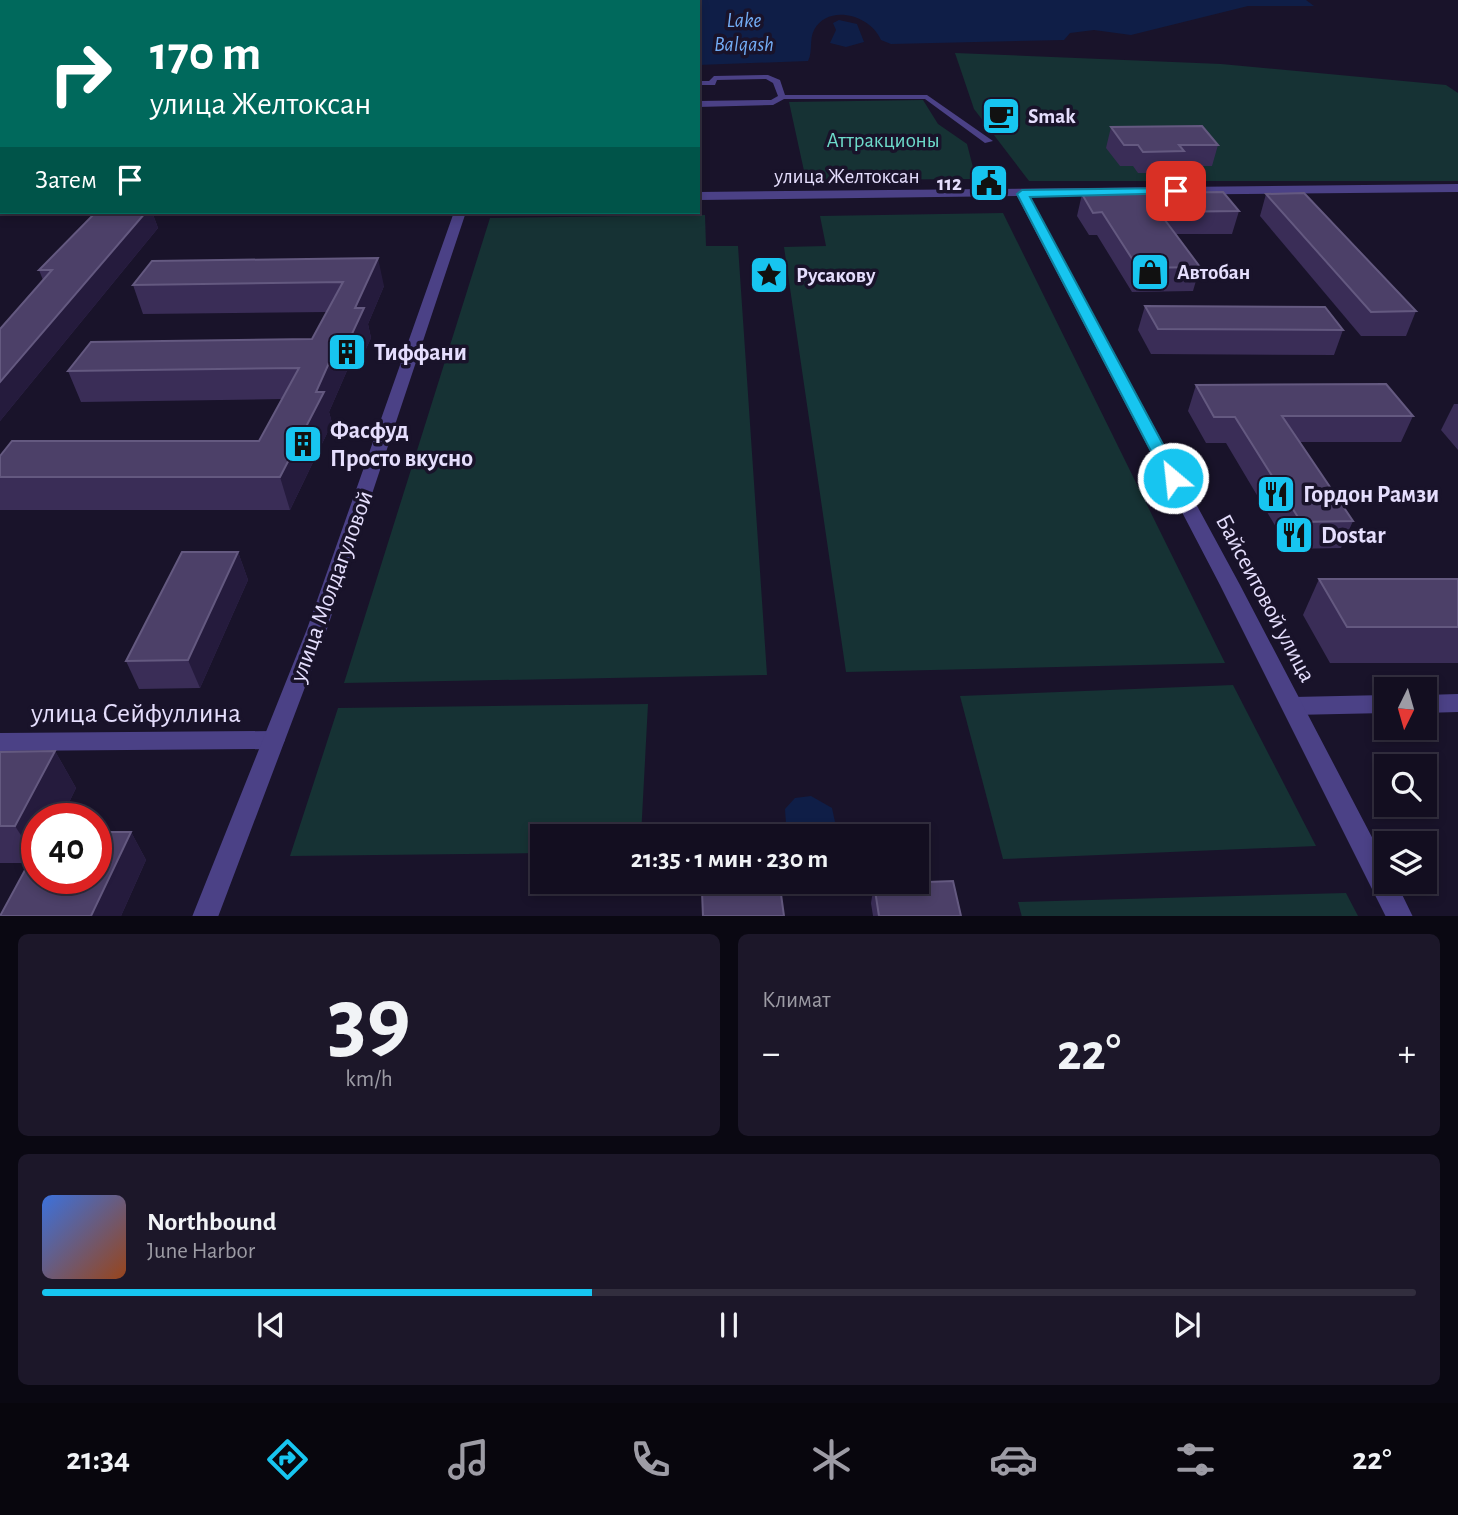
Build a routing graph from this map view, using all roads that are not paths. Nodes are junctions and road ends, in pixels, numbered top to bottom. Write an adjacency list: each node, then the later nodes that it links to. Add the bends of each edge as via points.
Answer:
1 (700, 83): 2 (street, via 712,83 714,78 768,77 777,82)
2 (782, 97): 3 (street, via 773,102); 4 (street, via 927,97)
3 (700, 104)
4 (988, 141)
5 (1458, 188): 6 (street, улица Желтоксан)
6 (1022, 194): 7 (street, улица Желтоксан); 12 (street, Байсеитовой улица)
7 (700, 196)
8 (459, 214): 13 (street, улица Молдагуловой, via 317,629)
9 (1458, 703): 11 (street)
10 (1374, 704): 12 (street)
11 (1437, 704)
12 (1293, 706): 16 (street, Байсеитовой улица)
13 (273, 740): 14 (street, улица Сейфуллина); 15 (street, улица Молдагуловой)
14 (0, 742)
15 (205, 916)
16 (1399, 916)

